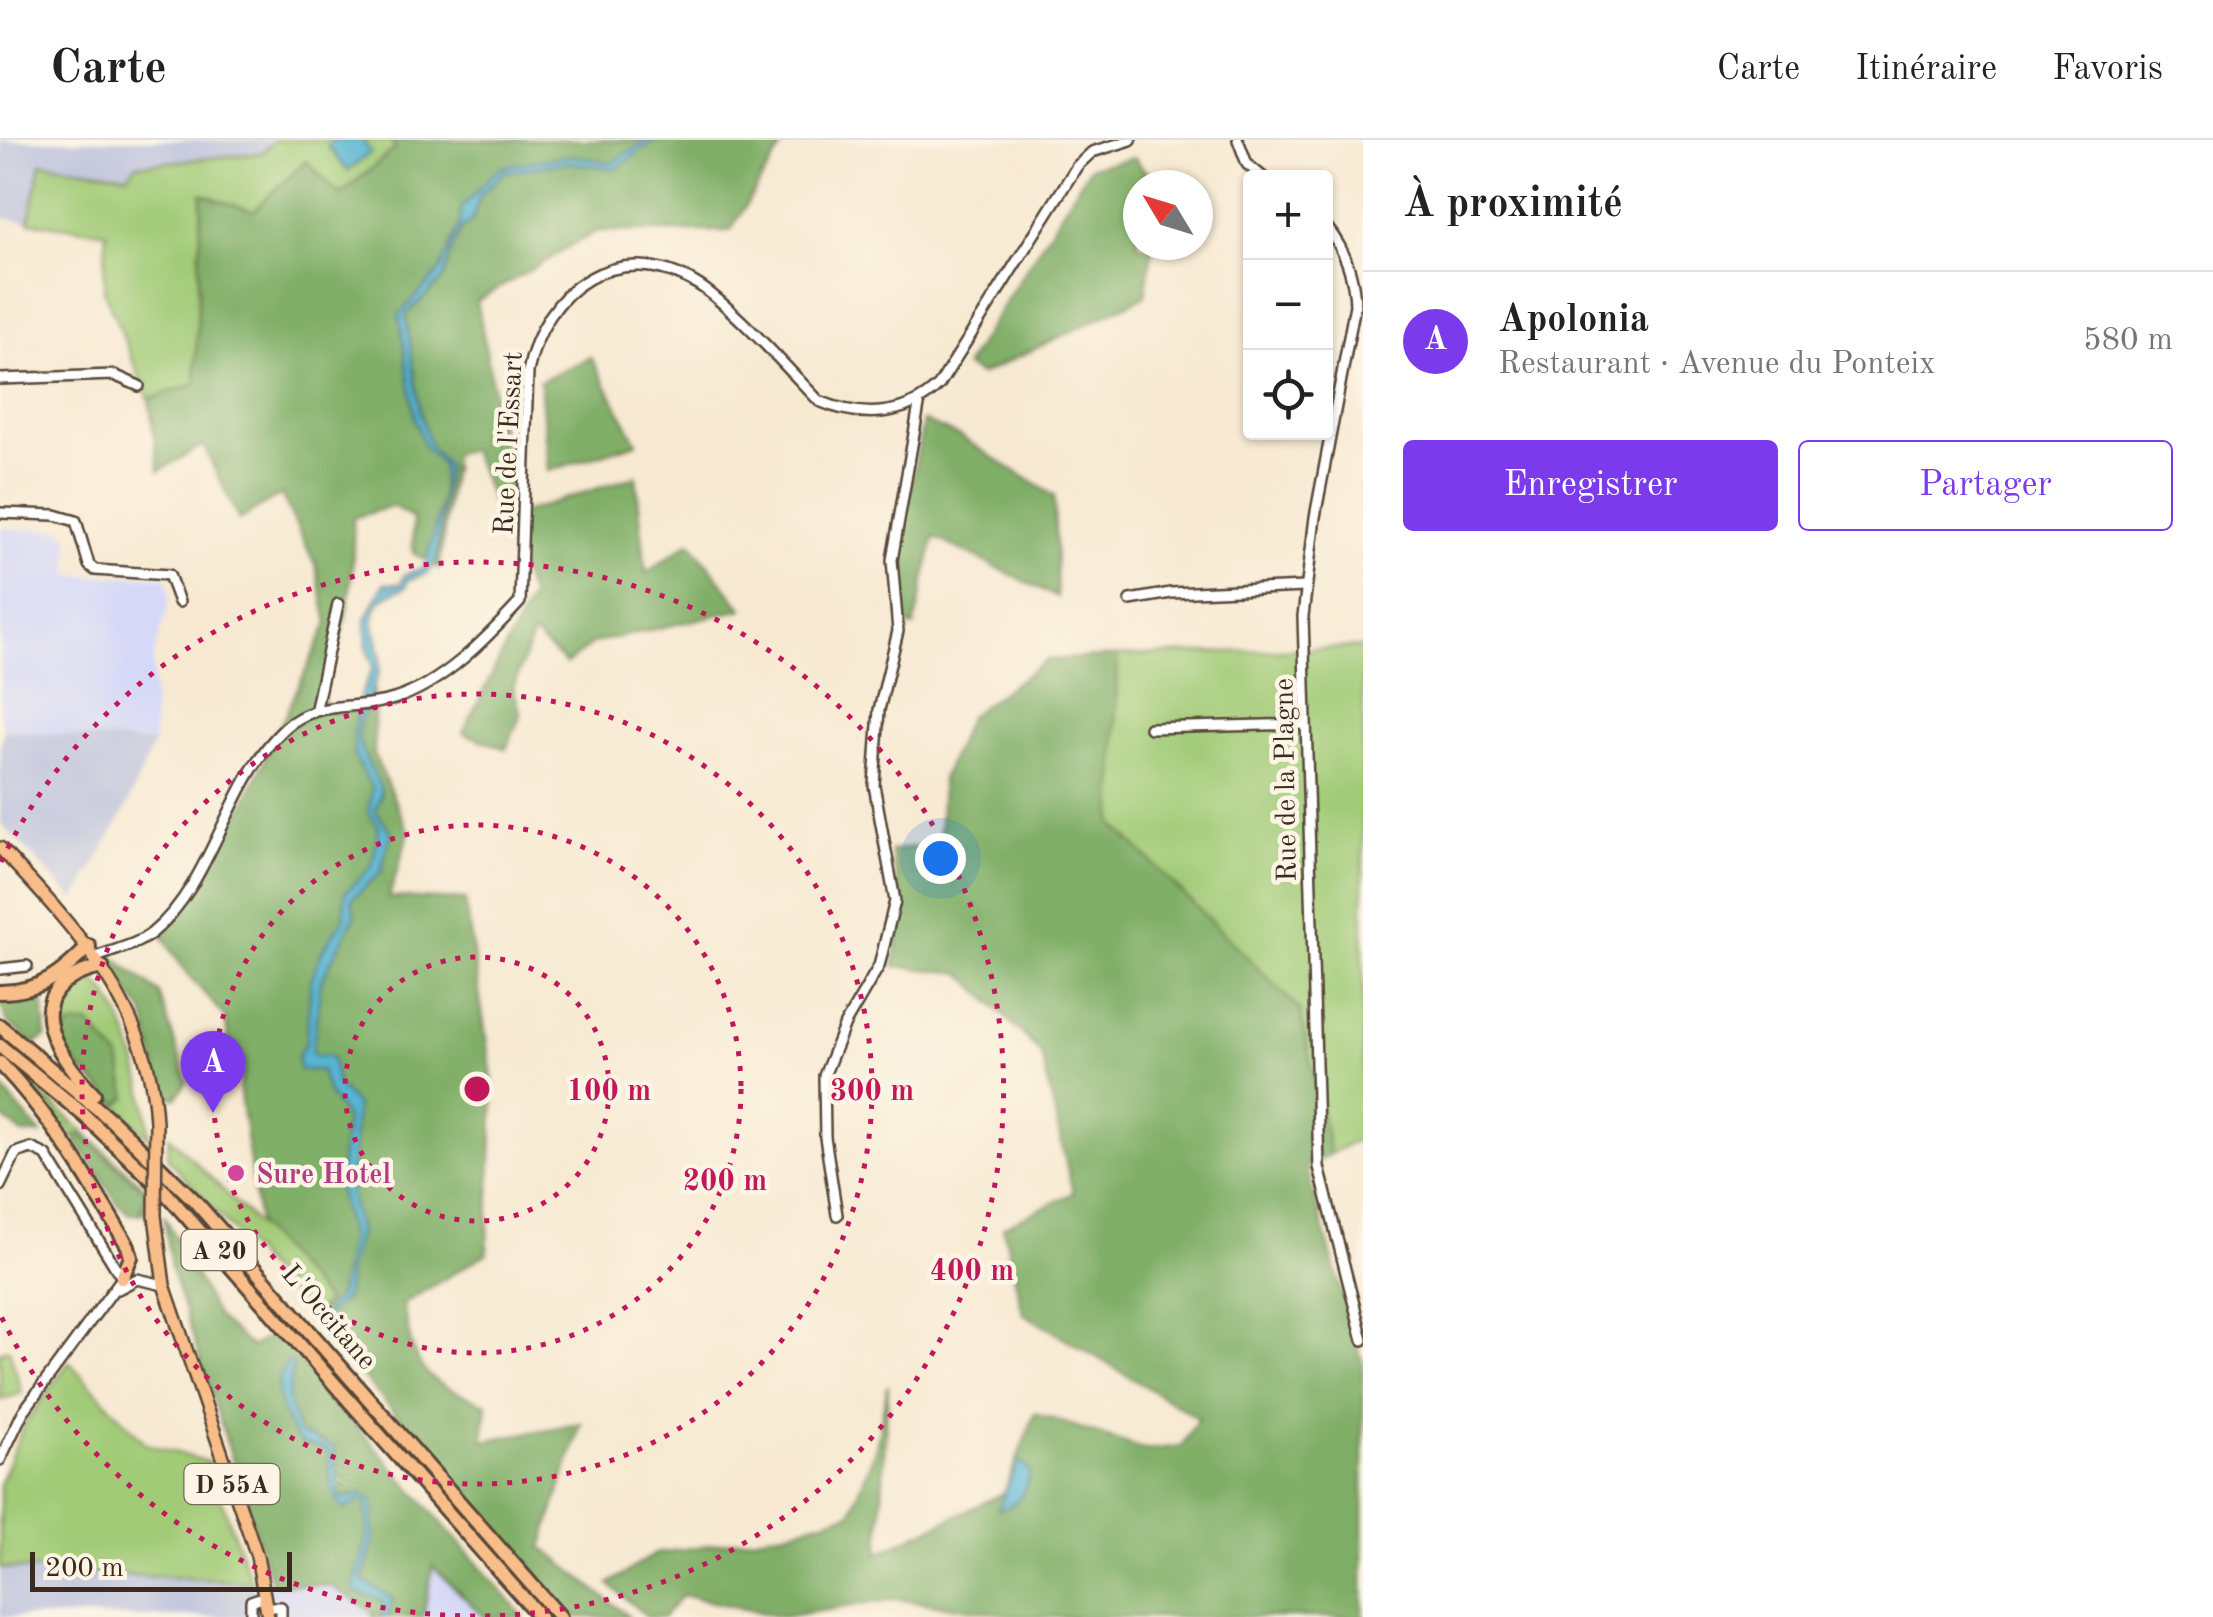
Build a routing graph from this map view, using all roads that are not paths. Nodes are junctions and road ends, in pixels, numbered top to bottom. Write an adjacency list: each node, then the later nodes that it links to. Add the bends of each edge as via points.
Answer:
1 (1132, 140): 8 (street, via 1092,152 1077,166 939,385)
2 (1238, 140): 3 (street)
3 (1254, 170)
4 (1333, 235): 5 (street, Rue de la Plagne)
5 (1359, 284): 10 (street, Rue de la Plagne)
6 (0, 379): 7 (street, via 114,375)
7 (139, 386)
8 (919, 405): 14 (street, Rue de l'Essart, via 878,413 819,401 702,287 676,273 637,268 580,282 552,307 534,339 520,602 444,673 398,698); 27 (street, via 892,560 898,631 879,710 874,786 896,901 879,966 824,1076)
9 (0, 512): 12 (street, via 76,521 95,570 169,575)
10 (1305, 587): 11 (street); 15 (street, Rue de la Plagne)
11 (1130, 600)
12 (179, 602)
13 (338, 604): 14 (street)
14 (316, 708): 18 (street, via 281,731 257,761 168,916 142,940)
15 (1305, 724): 16 (street); 31 (street, Rue de la Plagne, via 1319,1168)
16 (1150, 728)
17 (0, 848): 18 (main road)
18 (96, 957): 21 (highway, via 32,989); 25 (highway, via 59,988 48,1026 59,1054); 29 (main road, D 55A, bridge, via 142,1048 156,1122 155,1235)
19 (27, 966): 20 (street)
20 (0, 969)
21 (0, 992)
22 (0, 1026): 25 (highway, L'Occitane / A 20)
23 (0, 1046): 36 (highway, L'Occitane / A 20, via 165,1192)
24 (0, 1063): 28 (highway, via 96,1187 128,1246)
25 (112, 1121): 37 (highway, L'Occitane / A 20, via 238,1248)
26 (0, 1186): 28 (street, via 16,1152 31,1148 46,1155)
27 (837, 1215)
28 (122, 1278): 30 (street)
29 (164, 1285): 30 (street, via 137,1279); 33 (main road, D 55A, via 257,1556)
30 (104, 1299): 32 (street, via 23,1412)
31 (1363, 1340)
32 (0, 1460)
33 (267, 1607): 34 (street); 35 (street, via 247,1598)
34 (284, 1608)
35 (251, 1617)
36 (540, 1617)
37 (560, 1617)

